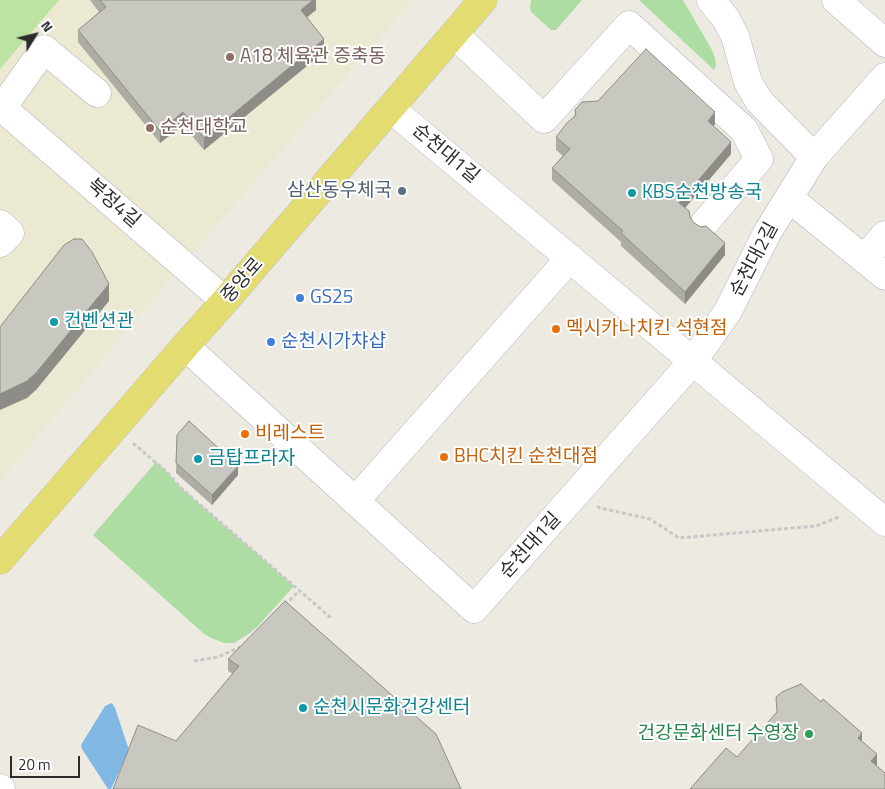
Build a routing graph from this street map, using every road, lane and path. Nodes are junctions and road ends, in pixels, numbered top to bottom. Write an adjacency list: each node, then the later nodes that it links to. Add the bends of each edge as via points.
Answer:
1 (467, 0): 5 (street)
2 (483, 0): 5 (main road, 중앙로)
3 (711, 0): 11 (street, via 726,19 748,82 759,101)
4 (836, 0): 6 (street)
5 (457, 31): 10 (main road, 중앙로); 14 (street, via 544,118 629,25 744,130 759,159)
6 (885, 43)
7 (885, 76): 11 (street, 순천대2길)
8 (97, 93): 9 (street, via 44,49)
9 (1, 107): 20 (street, 북정4길)
10 (390, 108): 17 (street, 순천대1길); 20 (main road, 중앙로)
11 (814, 157): 12 (street, 순천대2길)
12 (789, 198): 18 (street); 22 (street, 순천대2길, via 767,233 728,311)
13 (0, 224): 16 (street, via 10,233)
14 (704, 224)
15 (885, 235): 18 (street)
16 (0, 243)
17 (570, 258): 22 (street, 순천대1길); 25 (street)
18 (864, 259): 19 (street)
19 (885, 276)
20 (225, 301): 21 (main road, 중앙로)
21 (185, 346): 23 (main road, 중앙로); 25 (street, 순천대1길)
22 (693, 362): 24 (street, 순천대1길); 26 (street, 순천대1길)
23 (115, 426): 28 (main road, 중앙로); 29 (path)
24 (576, 494): 25 (street, 순천대1길, via 474,609); 26 (path, via 600,508 650,519 679,538 816,526)
25 (356, 501)
26 (864, 504): 27 (street, 순천대1길)
27 (885, 522)
28 (0, 560)
29 (299, 591): 30 (path); 31 (path)
30 (279, 612)
31 (331, 618)
32 (246, 644): 33 (path, via 218,657)
33 (194, 661)

